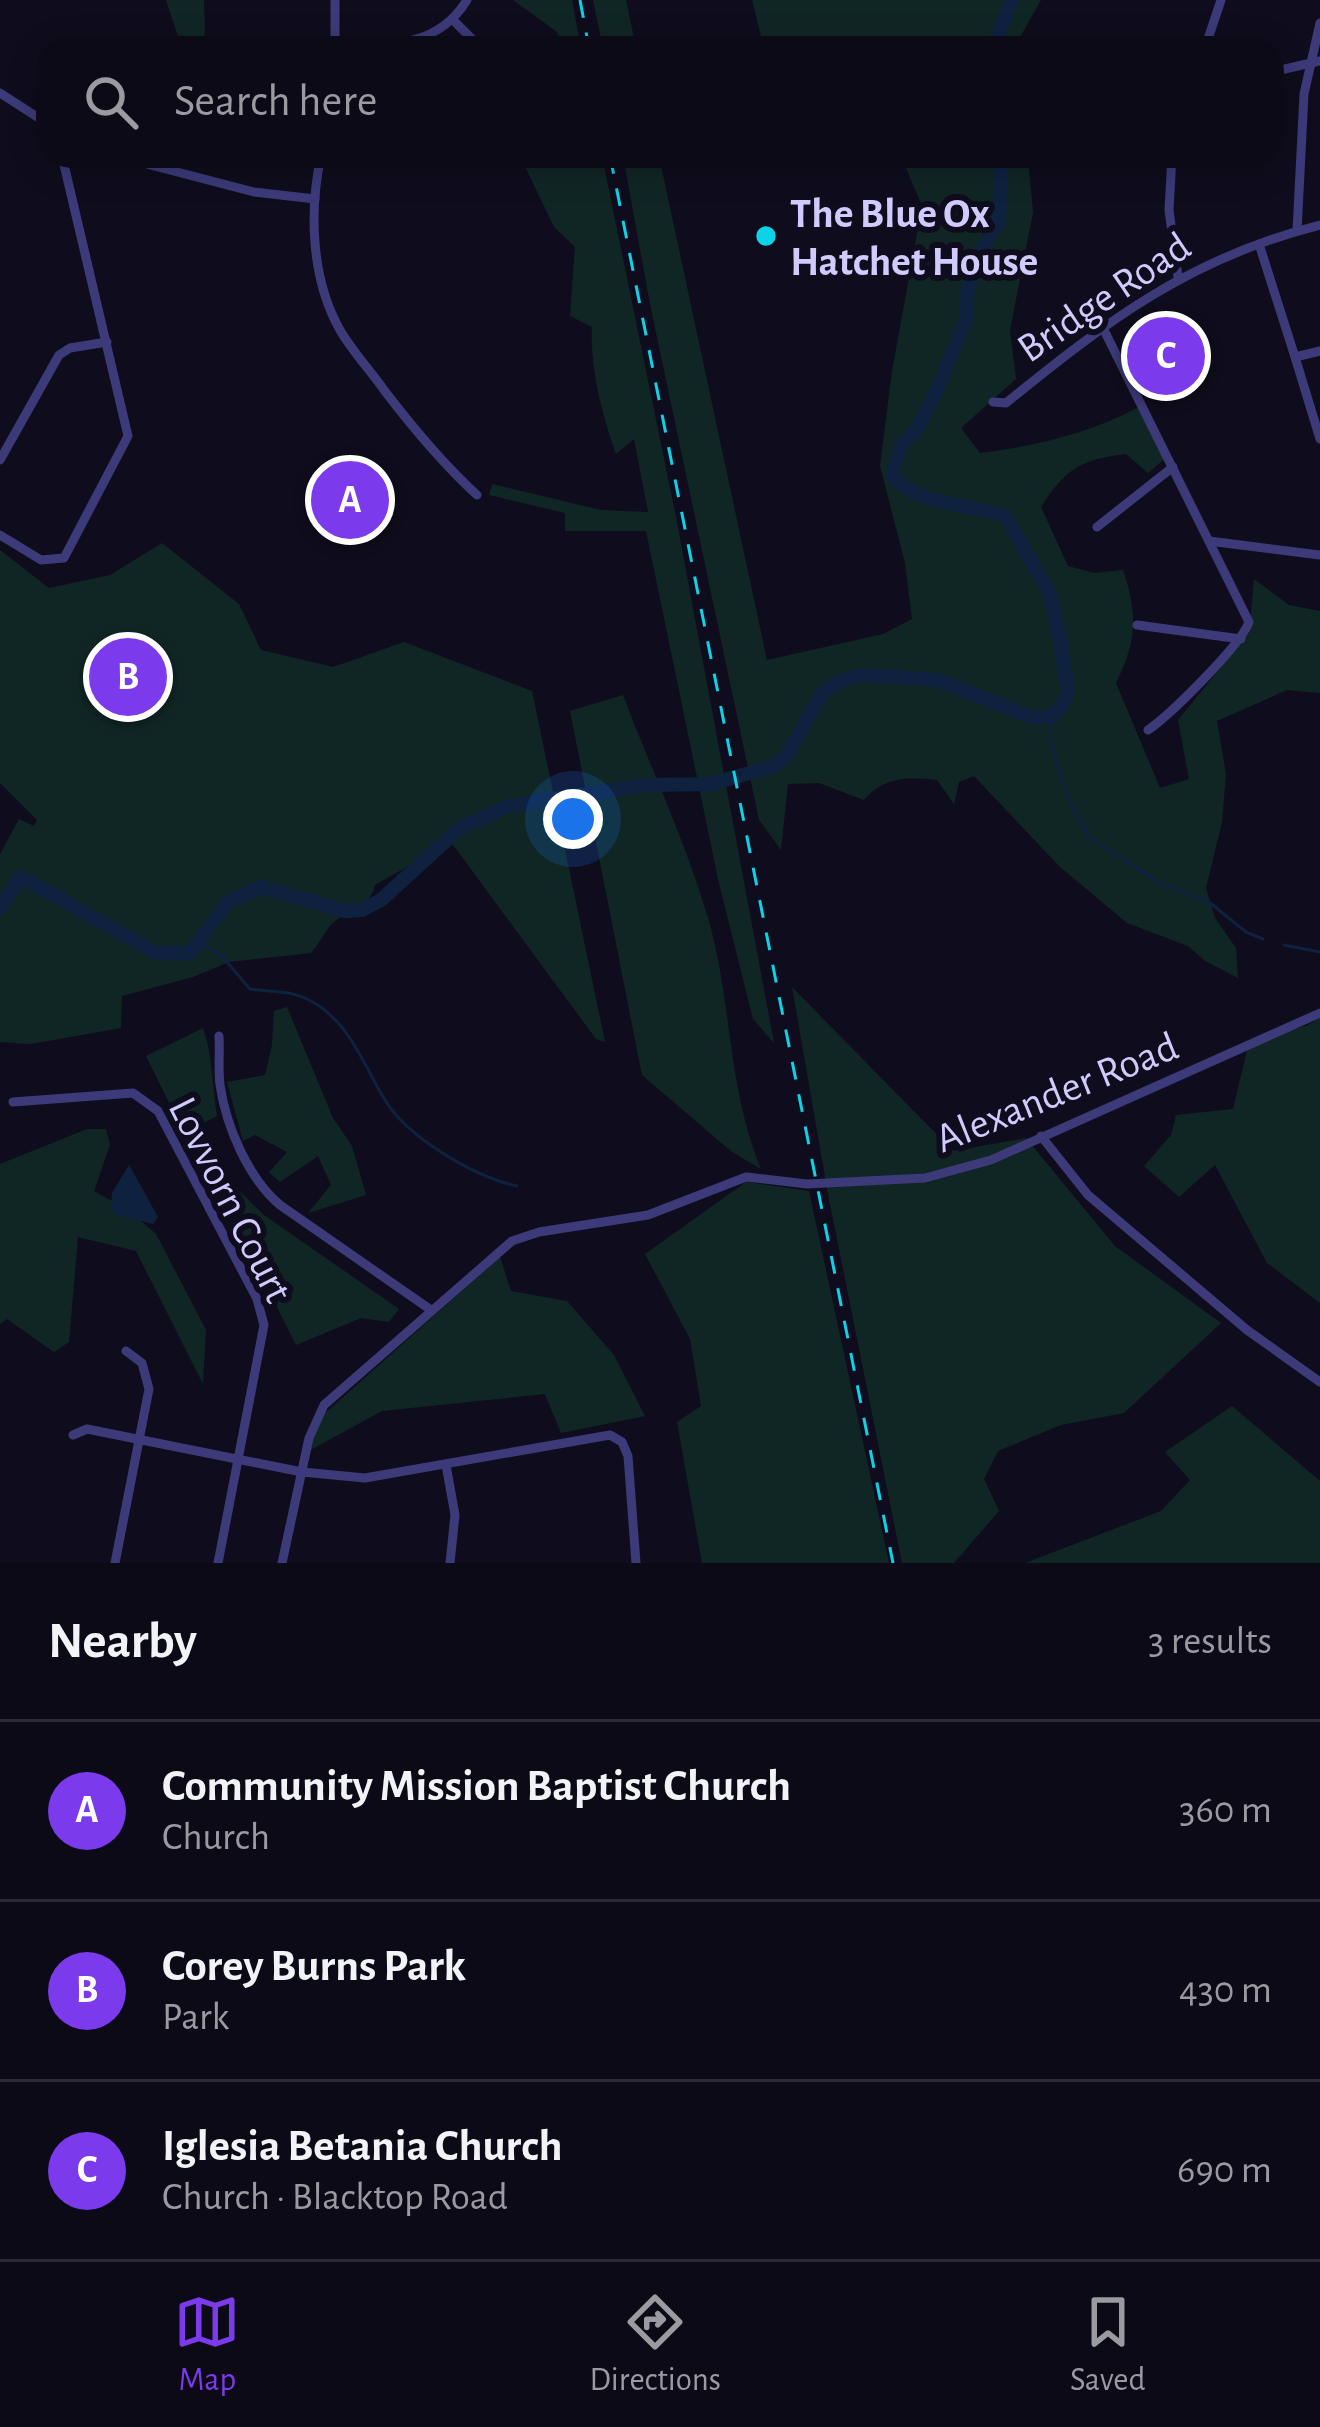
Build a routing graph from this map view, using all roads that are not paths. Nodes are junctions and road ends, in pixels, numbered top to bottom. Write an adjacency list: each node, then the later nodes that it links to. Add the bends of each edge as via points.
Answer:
1 (334, 0): 6 (street)
2 (467, 0): 4 (street)
3 (1221, 0): 9 (street)
4 (453, 20): 7 (street); 8 (street)
5 (1320, 22): 10 (street)
6 (335, 36)
7 (428, 36)
8 (470, 36)
9 (1209, 36)
10 (1315, 62): 11 (street); 20 (street, via 1304,94)
11 (1284, 69)
12 (0, 93): 13 (street)
13 (36, 116)
14 (65, 168): 24 (street)
15 (162, 168): 18 (street)
16 (319, 168): 18 (street)
17 (1171, 168): 22 (street)
18 (314, 199): 31 (street, via 318,264 340,330 431,451)
19 (1320, 225): 20 (street, Bridge Road)
20 (1297, 230): 21 (street, Bridge Road)
21 (1259, 244): 22 (street, Bridge Road); 26 (street)
22 (1178, 278): 23 (street, Bridge Road)
23 (1103, 328): 27 (street, Bridge Road, via 1006,403); 30 (street)
24 (107, 342): 29 (street, via 59,355); 33 (street, via 128,436 72,548 49,562)
25 (1320, 351): 26 (street)
26 (1295, 357): 28 (street)
27 (993, 402)
28 (1320, 439)
29 (0, 460)
30 (1173, 467): 32 (street); 34 (street)
31 (477, 495)
32 (1096, 527)
33 (0, 535)
34 (1209, 541): 35 (street); 37 (street, via 1247,614)
35 (1320, 555)
36 (1137, 626): 37 (street)
37 (1241, 639): 38 (street)
38 (1148, 730)
39 (1320, 1013): 42 (street, Alexander Road)
40 (219, 1036): 43 (street, via 225,1105 264,1189)
41 (13, 1102): 48 (street, Lovvorn Court, via 134,1093 158,1111 264,1325)
42 (1041, 1136): 43 (street, Alexander Road, via 947,1175 815,1184 746,1177 648,1215 530,1234 501,1248); 45 (street, via 1088,1195)
43 (431, 1310): 50 (street, Alexander Road, via 324,1405)
44 (126, 1351): 47 (street, via 148,1374)
45 (1320, 1382)
46 (73, 1435): 47 (street)
47 (139, 1439): 48 (street); 51 (street)
48 (240, 1459): 50 (street); 52 (street, Lovvorn Court)
49 (446, 1465): 50 (street, via 365,1478); 54 (street, via 455,1515); 55 (street, via 615,1437 628,1456)
50 (302, 1472): 53 (street, Alexander Road)
51 (115, 1563)
52 (218, 1563)
53 (282, 1563)
54 (450, 1563)
55 (635, 1563)

